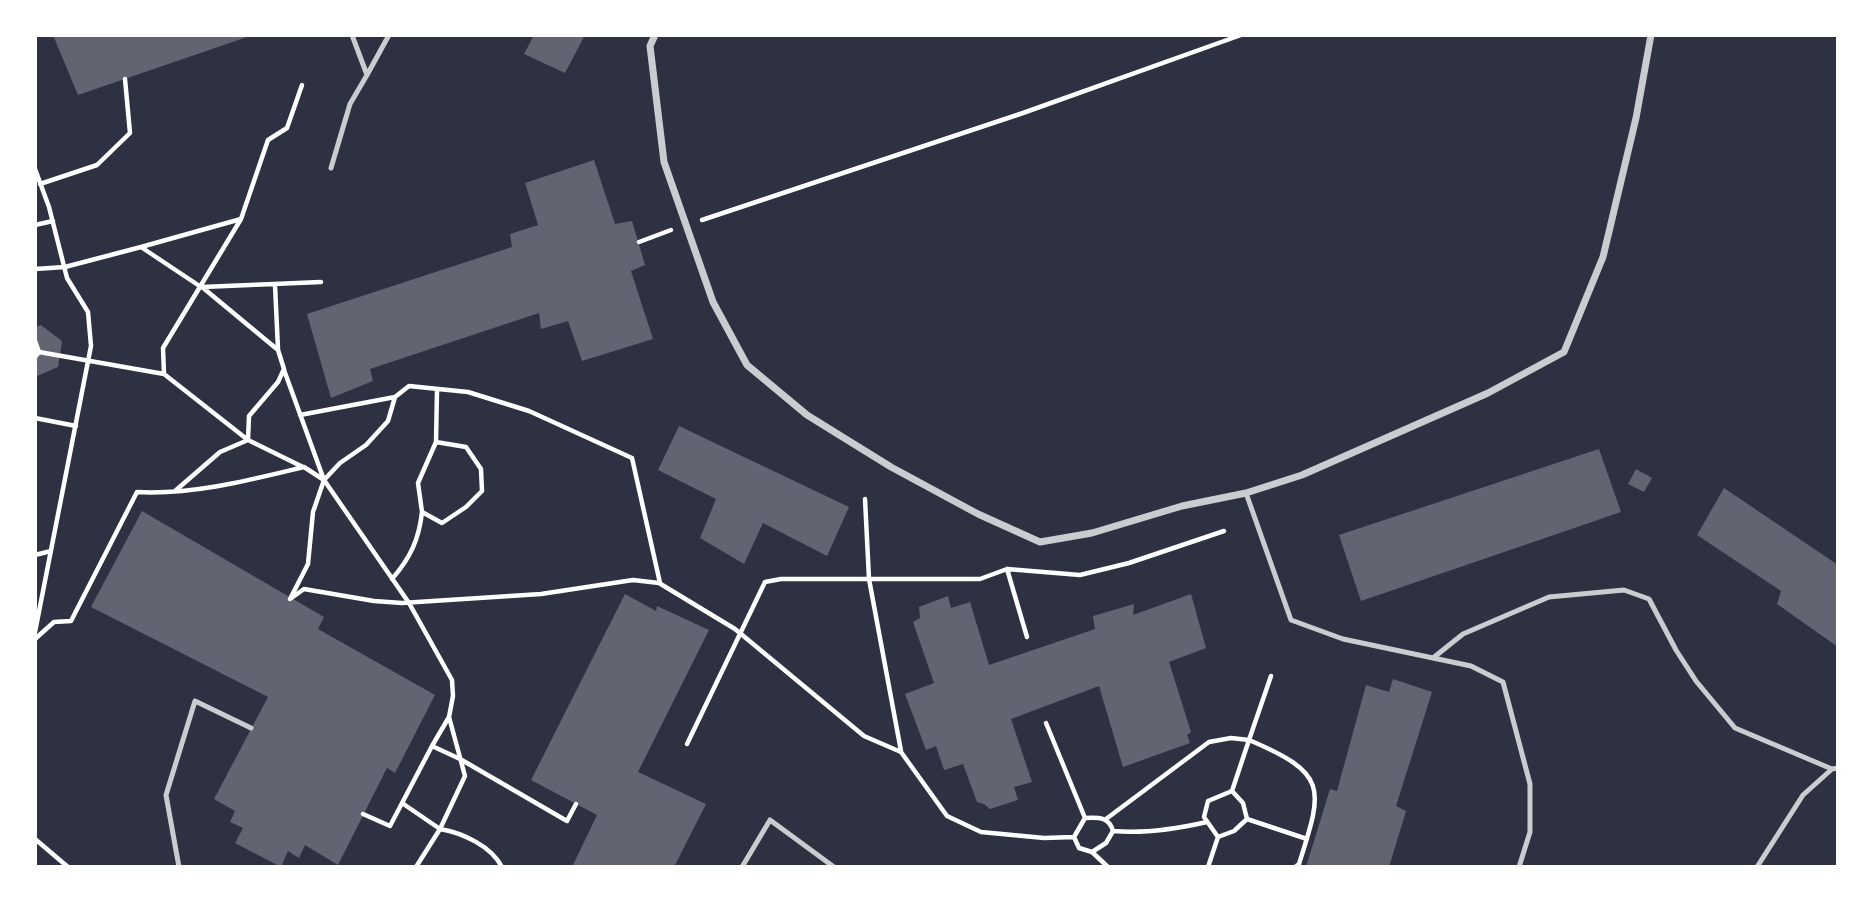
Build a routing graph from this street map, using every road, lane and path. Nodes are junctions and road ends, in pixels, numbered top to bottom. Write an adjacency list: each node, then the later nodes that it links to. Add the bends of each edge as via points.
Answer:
1 (352, 35): 6 (lane)
2 (389, 35): 6 (lane)
3 (655, 35): 40 (street, via 650,46 664,162 713,302 747,365 807,415 978,514 1040,542)
4 (1241, 35): 14 (path)
5 (1651, 35): 40 (street, via 1603,257 1563,352 1405,431 1302,475)
6 (367, 75): 9 (lane, via 350,104)
7 (125, 79): 11 (path, via 130,133 97,165)
8 (302, 85): 12 (path, via 286,128 268,140)
9 (331, 168)
10 (35, 169): 11 (path)
11 (40, 184): 13 (path)
12 (241, 219): 18 (path); 23 (path)
13 (52, 221): 15 (path); 19 (path)
14 (691, 223)
15 (35, 225)
16 (678, 228): 17 (path)
17 (639, 242)
18 (141, 247): 19 (path); 23 (path)
19 (65, 267): 20 (path); 27 (path, via 88,312)
20 (35, 270)
21 (321, 282): 22 (path)
22 (275, 285): 23 (path); 25 (path)
23 (202, 287): 25 (path); 29 (path, via 163,348)
24 (35, 341): 26 (path)
25 (278, 350): 28 (path)
26 (37, 355): 27 (path)
27 (88, 360): 29 (path); 34 (path)
28 (284, 369): 32 (path); 35 (path, via 249,416)
29 (164, 374): 35 (path)
30 (437, 391): 31 (path, via 410,386); 36 (path); 49 (path, via 468,393 529,411 632,458)
31 (396, 397): 32 (path); 38 (path, via 388,421)
32 (300, 415): 38 (path)
33 (35, 418): 34 (path)
34 (76, 426): 44 (path)
35 (248, 440): 37 (path); 39 (path, via 220,452)
36 (436, 442): 42 (path, via 418,482); 42 (path, via 466,447 481,469 482,491 442,523)
37 (304, 467): 38 (path); 39 (path)
38 (324, 480): 47 (path); 50 (path, via 313,512 308,564 290,598 304,589)
39 (174, 492): 54 (path, via 137,492 71,621 54,622)
40 (1246, 493): 55 (lane, via 1291,620 1343,639)
41 (865, 499): 48 (path)
42 (422, 512): 47 (path, via 419,536)
43 (1224, 531): 46 (path, via 1080,575)
44 (51, 551): 45 (path); 51 (path)
45 (35, 555)
46 (1007, 569): 48 (path, via 981,579); 53 (path)
47 (393, 579): 50 (path)
48 (870, 581): 52 (path, via 765,582); 63 (path)
49 (660, 584): 50 (path, via 633,580 541,594); 52 (path)
50 (408, 603): 57 (path, via 452,680)
51 (35, 632)
52 (741, 634): 61 (path); 63 (path, via 864,736)
53 (1027, 637)
54 (35, 639)
55 (1433, 658): 65 (lane, via 1463,634 1549,597 1624,590 1649,598 1696,681 1735,728); 90 (lane, via 1471,666 1503,682 1530,784 1530,832)
56 (1270, 677): 60 (path)
57 (449, 717): 62 (path); 64 (path)
58 (1046, 723): 70 (path)
59 (251, 728): 82 (lane, via 195,701 166,795)
60 (1249, 740): 66 (path); 71 (path, via 1209,742); 79 (path, via 1287,757 1308,776 1316,798)
61 (687, 744)
62 (432, 746): 64 (path); 67 (path)
63 (901, 752): 76 (path, via 947,816 981,832)
64 (460, 759): 68 (path, via 567,821); 74 (path, via 465,776)
65 (1835, 769): 91 (lane, via 1803,795)
66 (1231, 791): 72 (path, via 1243,803); 73 (path, via 1208,801)
67 (402, 803): 69 (path, via 390,825); 74 (path)
68 (576, 804)
69 (363, 814)
70 (1085, 818): 71 (path); 76 (path)
71 (1106, 819): 75 (path)
72 (1247, 819): 77 (path); 79 (path)
73 (1207, 822): 75 (path, via 1133,833); 77 (path)
74 (440, 829): 83 (path); 84 (path, via 482,846)
75 (1113, 831): 80 (path, via 1106,843)
76 (1074, 837): 80 (path, via 1079,848)
77 (1218, 837): 88 (path)
78 (35, 839): 81 (path)
79 (1307, 839): 89 (path)
80 (1092, 852): 87 (path)
81 (68, 867)
82 (179, 867)
83 (416, 867)
84 (502, 867)
85 (742, 867): 86 (lane, via 770,820)
86 (834, 867)
87 (1108, 867)
88 (1208, 867)
89 (1295, 867)
90 (1519, 867)
91 (1757, 867)

